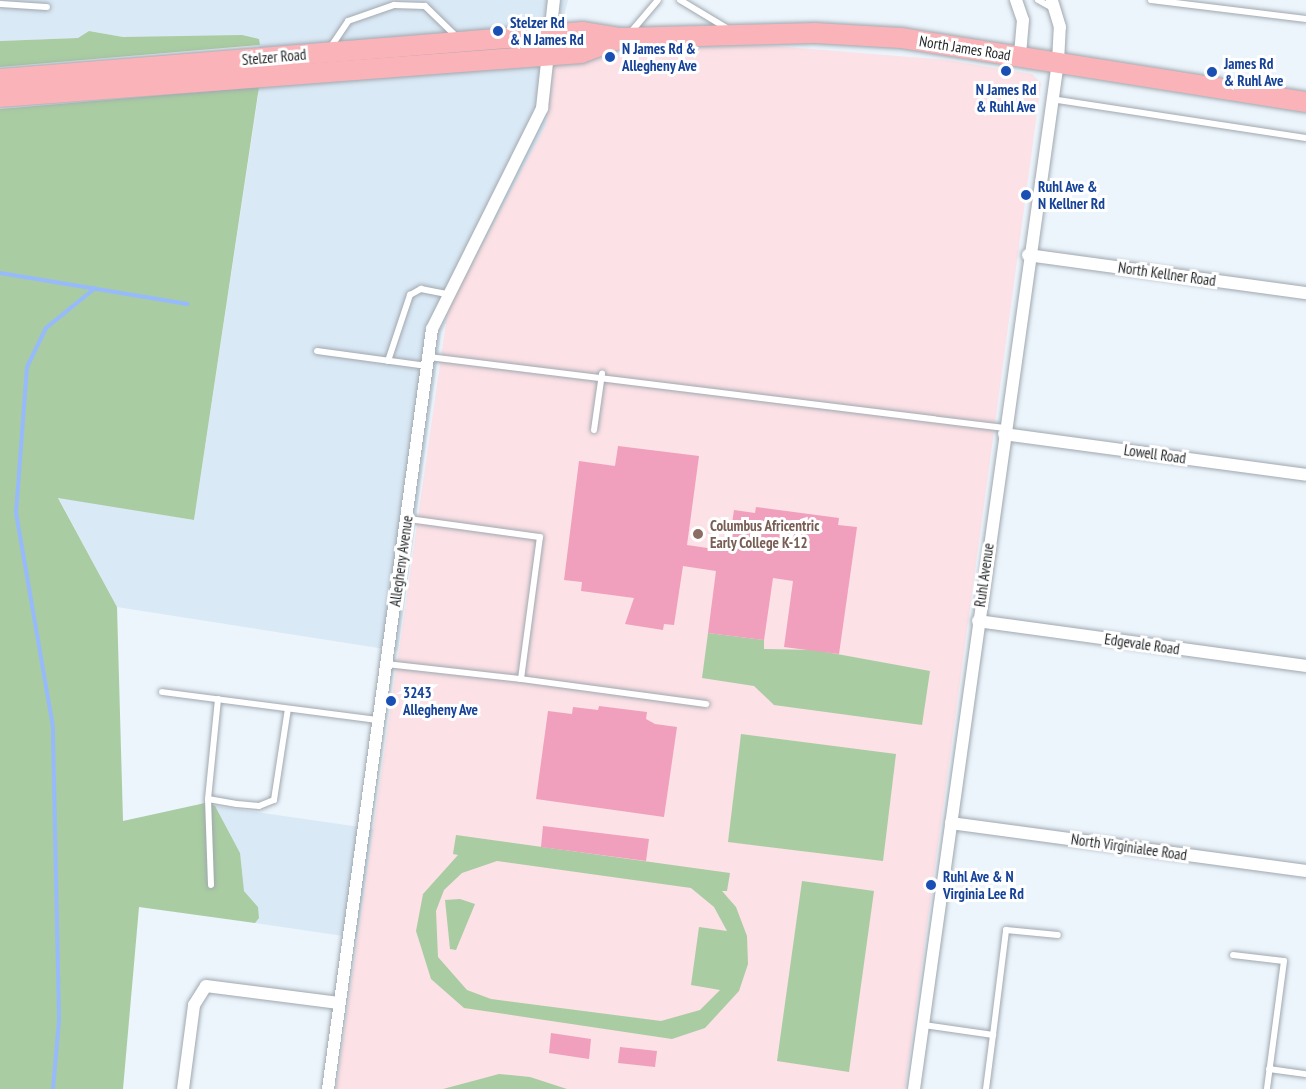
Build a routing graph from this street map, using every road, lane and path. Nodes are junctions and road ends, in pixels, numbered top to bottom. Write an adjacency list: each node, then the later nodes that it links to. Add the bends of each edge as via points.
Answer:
1 (554, 0): 12 (street)
2 (658, 0): 13 (lane)
3 (680, 0): 11 (lane)
4 (1016, 0): 17 (street, via 1023,20)
5 (1038, 0): 8 (lane)
6 (1151, 0): 10 (lane)
7 (0, 4): 9 (lane)
8 (1054, 5): 18 (street, Ruhl Avenue)
9 (47, 8)
10 (1306, 20)
11 (734, 33): 13 (main road, North James Road); 17 (main road, North James Road, via 858,34)
12 (548, 35): 13 (main road, North James Road, via 595,32); 14 (main road, Stelzer Road); 16 (street)
13 (624, 38): 16 (main road, North James Road, via 592,51)
14 (461, 42): 15 (main road, Stelzer Road); 15 (lane, via 424,6 394,5 348,21)
15 (327, 52): 19 (main road, Stelzer Road)
16 (545, 56): 20 (main road, Stelzer Road); 26 (street, Allegheny Avenue, via 542,108)
17 (1020, 56): 18 (main road, North James Road)
18 (1058, 62): 21 (street, Ruhl Avenue); 22 (main road, North James Road)
19 (0, 79)
20 (0, 97)
21 (1051, 99): 23 (lane); 24 (street, Ruhl Avenue)
22 (1306, 102)
23 (1306, 138)
24 (1028, 255): 25 (street, North Kellner Road); 32 (street, Ruhl Avenue)
25 (1306, 293)
26 (447, 294): 28 (lane, via 421,289 410,294); 29 (street, Allegheny Avenue, via 432,329)
27 (317, 351): 28 (lane)
28 (388, 361): 29 (lane)
29 (428, 362): 30 (lane); 34 (street, Allegheny Avenue)
30 (602, 374): 31 (lane); 32 (lane)
31 (594, 430)
32 (1004, 431): 33 (street, Lowell Road); 35 (street, Ruhl Avenue)
33 (1306, 475)
34 (408, 519): 36 (street, Allegheny Avenue); 38 (lane, via 540,537)
35 (978, 621): 37 (street, Edgevale Road); 45 (street, Ruhl Avenue)
36 (387, 664): 38 (lane); 43 (street, Allegheny Avenue)
37 (1306, 666)
38 (521, 679): 41 (lane)
39 (162, 692): 40 (lane)
40 (218, 699): 42 (lane); 44 (lane)
41 (706, 704)
42 (288, 708): 43 (lane); 44 (lane, via 274,800 260,806)
43 (379, 720): 50 (street, Allegheny Avenue)
44 (208, 799): 47 (lane)
45 (951, 823): 46 (street, North Virginialee Road); 51 (street, Ruhl Avenue)
46 (1306, 870)
47 (211, 885)
48 (1058, 935): 52 (lane, via 1006,930)
49 (1233, 955): 53 (lane, via 1284,961)
50 (339, 1003): 55 (street, via 206,986 194,1005); 56 (street, Allegheny Avenue)
51 (924, 1024): 52 (lane); 57 (street, Ruhl Avenue)
52 (993, 1035): 58 (lane)
53 (1269, 1069): 54 (lane); 59 (lane)
54 (1306, 1074)
55 (183, 1089)
56 (327, 1089)
57 (914, 1089)
58 (986, 1089)
59 (1267, 1089)

